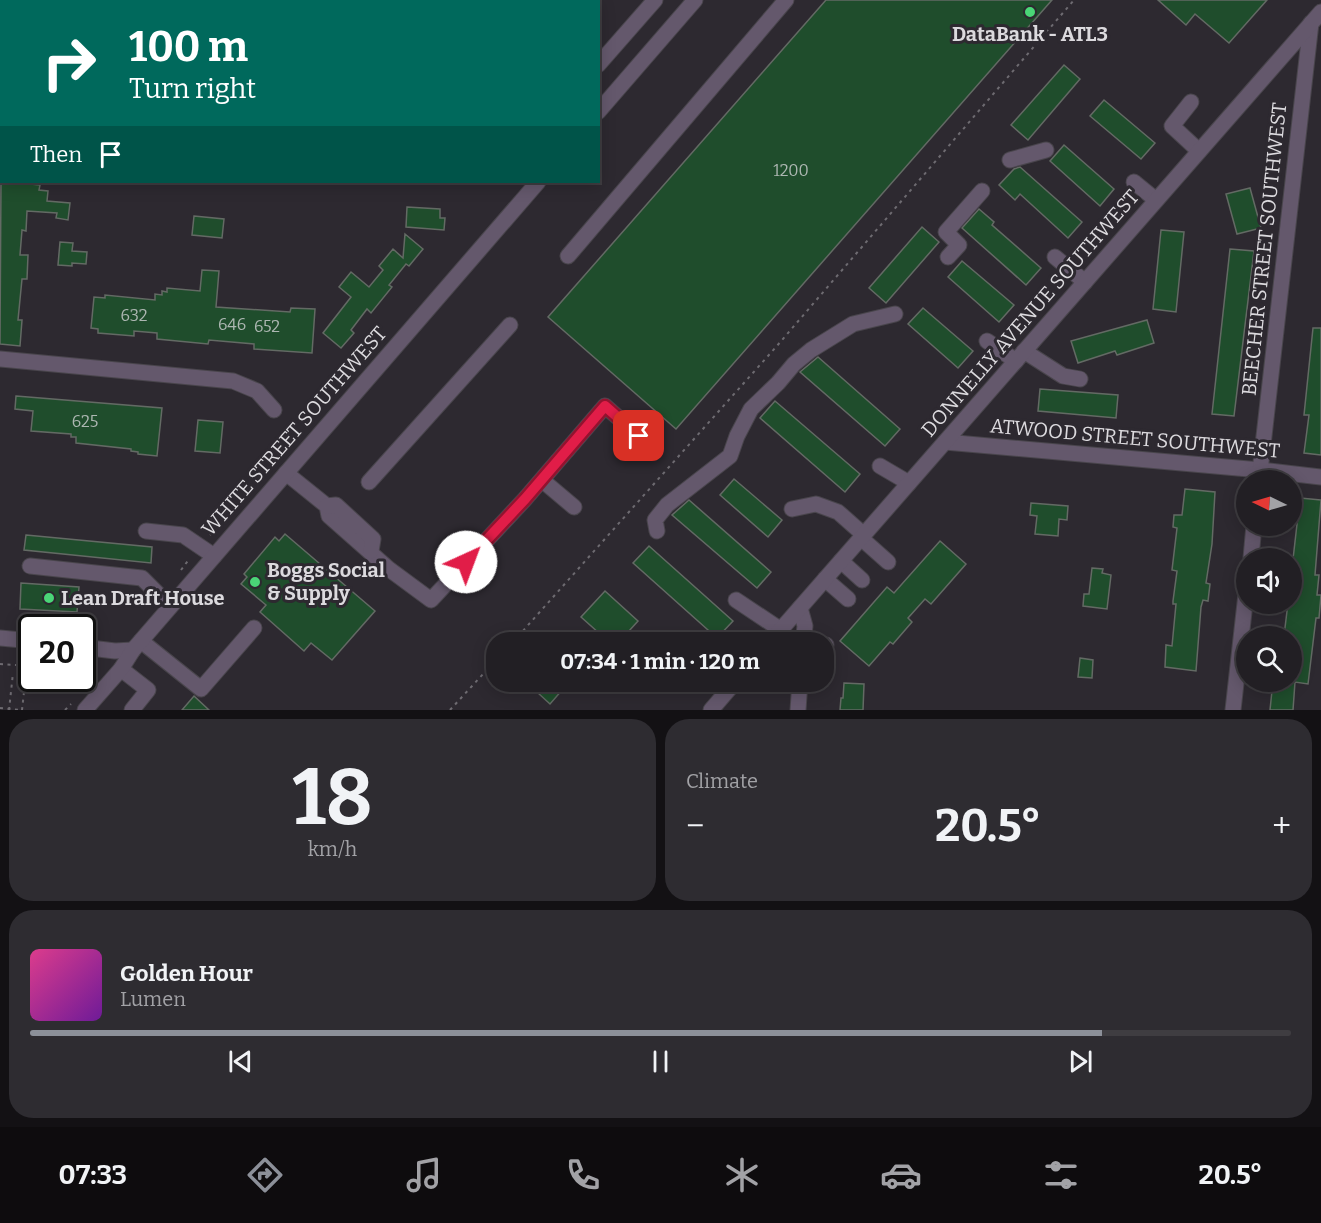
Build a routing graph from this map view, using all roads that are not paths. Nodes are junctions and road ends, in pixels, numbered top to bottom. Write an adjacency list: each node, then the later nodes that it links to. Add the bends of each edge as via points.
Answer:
1 (655, 0): 5 (street)
2 (695, 0): 7 (street)
3 (786, 0): 15 (street)
4 (1316, 18): 9 (street, DONNELLY AVENUE SOUTHWEST); 29 (street, BEECHER STREET SOUTHWEST)
5 (600, 63)
6 (1191, 102): 9 (street, via 1172,126)
7 (600, 110)
8 (1046, 150): 10 (street)
9 (1199, 151): 14 (street, DONNELLY AVENUE SOUTHWEST)
10 (1010, 160)
11 (1134, 182): 14 (street)
12 (537, 183): 31 (street, WHITE STREET SOUTHWEST)
13 (982, 191): 16 (street, via 946,232 959,245)
14 (1156, 200): 18 (street, DONNELLY AVENUE SOUTHWEST)
15 (568, 256)
16 (948, 257)
17 (1055, 257): 18 (street)
18 (1085, 282): 22 (street, DONNELLY AVENUE SOUTHWEST)
19 (895, 314): 40 (street, via 853,324 794,364 751,409 730,456 667,505 655,520)
20 (510, 324): 35 (street)
21 (987, 341): 22 (street)
22 (1020, 356): 24 (street, via 1063,376); 27 (street, DONNELLY AVENUE SOUTHWEST)
23 (0, 359): 25 (street, via 233,381 257,392)
24 (1080, 379)
25 (274, 410)
26 (639, 436): 34 (street, via 605,406)
27 (945, 442): 30 (street, ATWOOD STREET SOUTHWEST); 36 (street, DONNELLY AVENUE SOUTHWEST)
28 (880, 466): 36 (street)
29 (1261, 470)
30 (1236, 472)
31 (286, 473): 34 (street, via 327,506 336,505 373,538 371,551 388,569 431,600); 42 (street, WHITE STREET SOUTHWEST)
32 (1302, 476): 33 (street, ATWOOD STREET SOUTHWEST)
33 (1321, 477)
34 (542, 480): 37 (street)
35 (369, 482)
36 (909, 483): 41 (street, DONNELLY AVENUE SOUTHWEST)
37 (574, 507)
38 (792, 509): 41 (street, via 816,504 838,512)
39 (146, 531): 42 (street, via 183,536)
40 (657, 531)
41 (863, 536): 43 (street, DONNELLY AVENUE SOUTHWEST); 44 (street)
42 (214, 556): 50 (street, WHITE STREET SOUTHWEST)
43 (841, 561): 46 (street, DONNELLY AVENUE SOUTHWEST); 47 (street)
44 (888, 562)
45 (30, 566): 50 (street, via 142,578)
46 (825, 579): 48 (street); 51 (street, DONNELLY AVENUE SOUTHWEST)
47 (862, 580)
48 (848, 599)
49 (736, 600): 54 (street)
50 (171, 606): 58 (street, WHITE STREET SOUTHWEST)
51 (800, 608): 54 (street, DONNELLY AVENUE SOUTHWEST); 55 (street)
52 (1244, 614): 67 (street)
53 (254, 628): 58 (street, via 201,689)
54 (781, 630)
55 (804, 632)
56 (0, 638): 57 (street)
57 (18, 640)
58 (137, 645): 59 (street, via 115,651); 60 (street, WHITE STREET SOUTHWEST)
59 (96, 649)
60 (121, 669): 63 (street, WHITE STREET SOUTHWEST); 64 (street, via 148,690)
61 (727, 692): 65 (street)
62 (799, 692): 66 (street)
63 (85, 710)
64 (132, 710)
65 (711, 710)
66 (798, 710)
67 (1233, 710)

